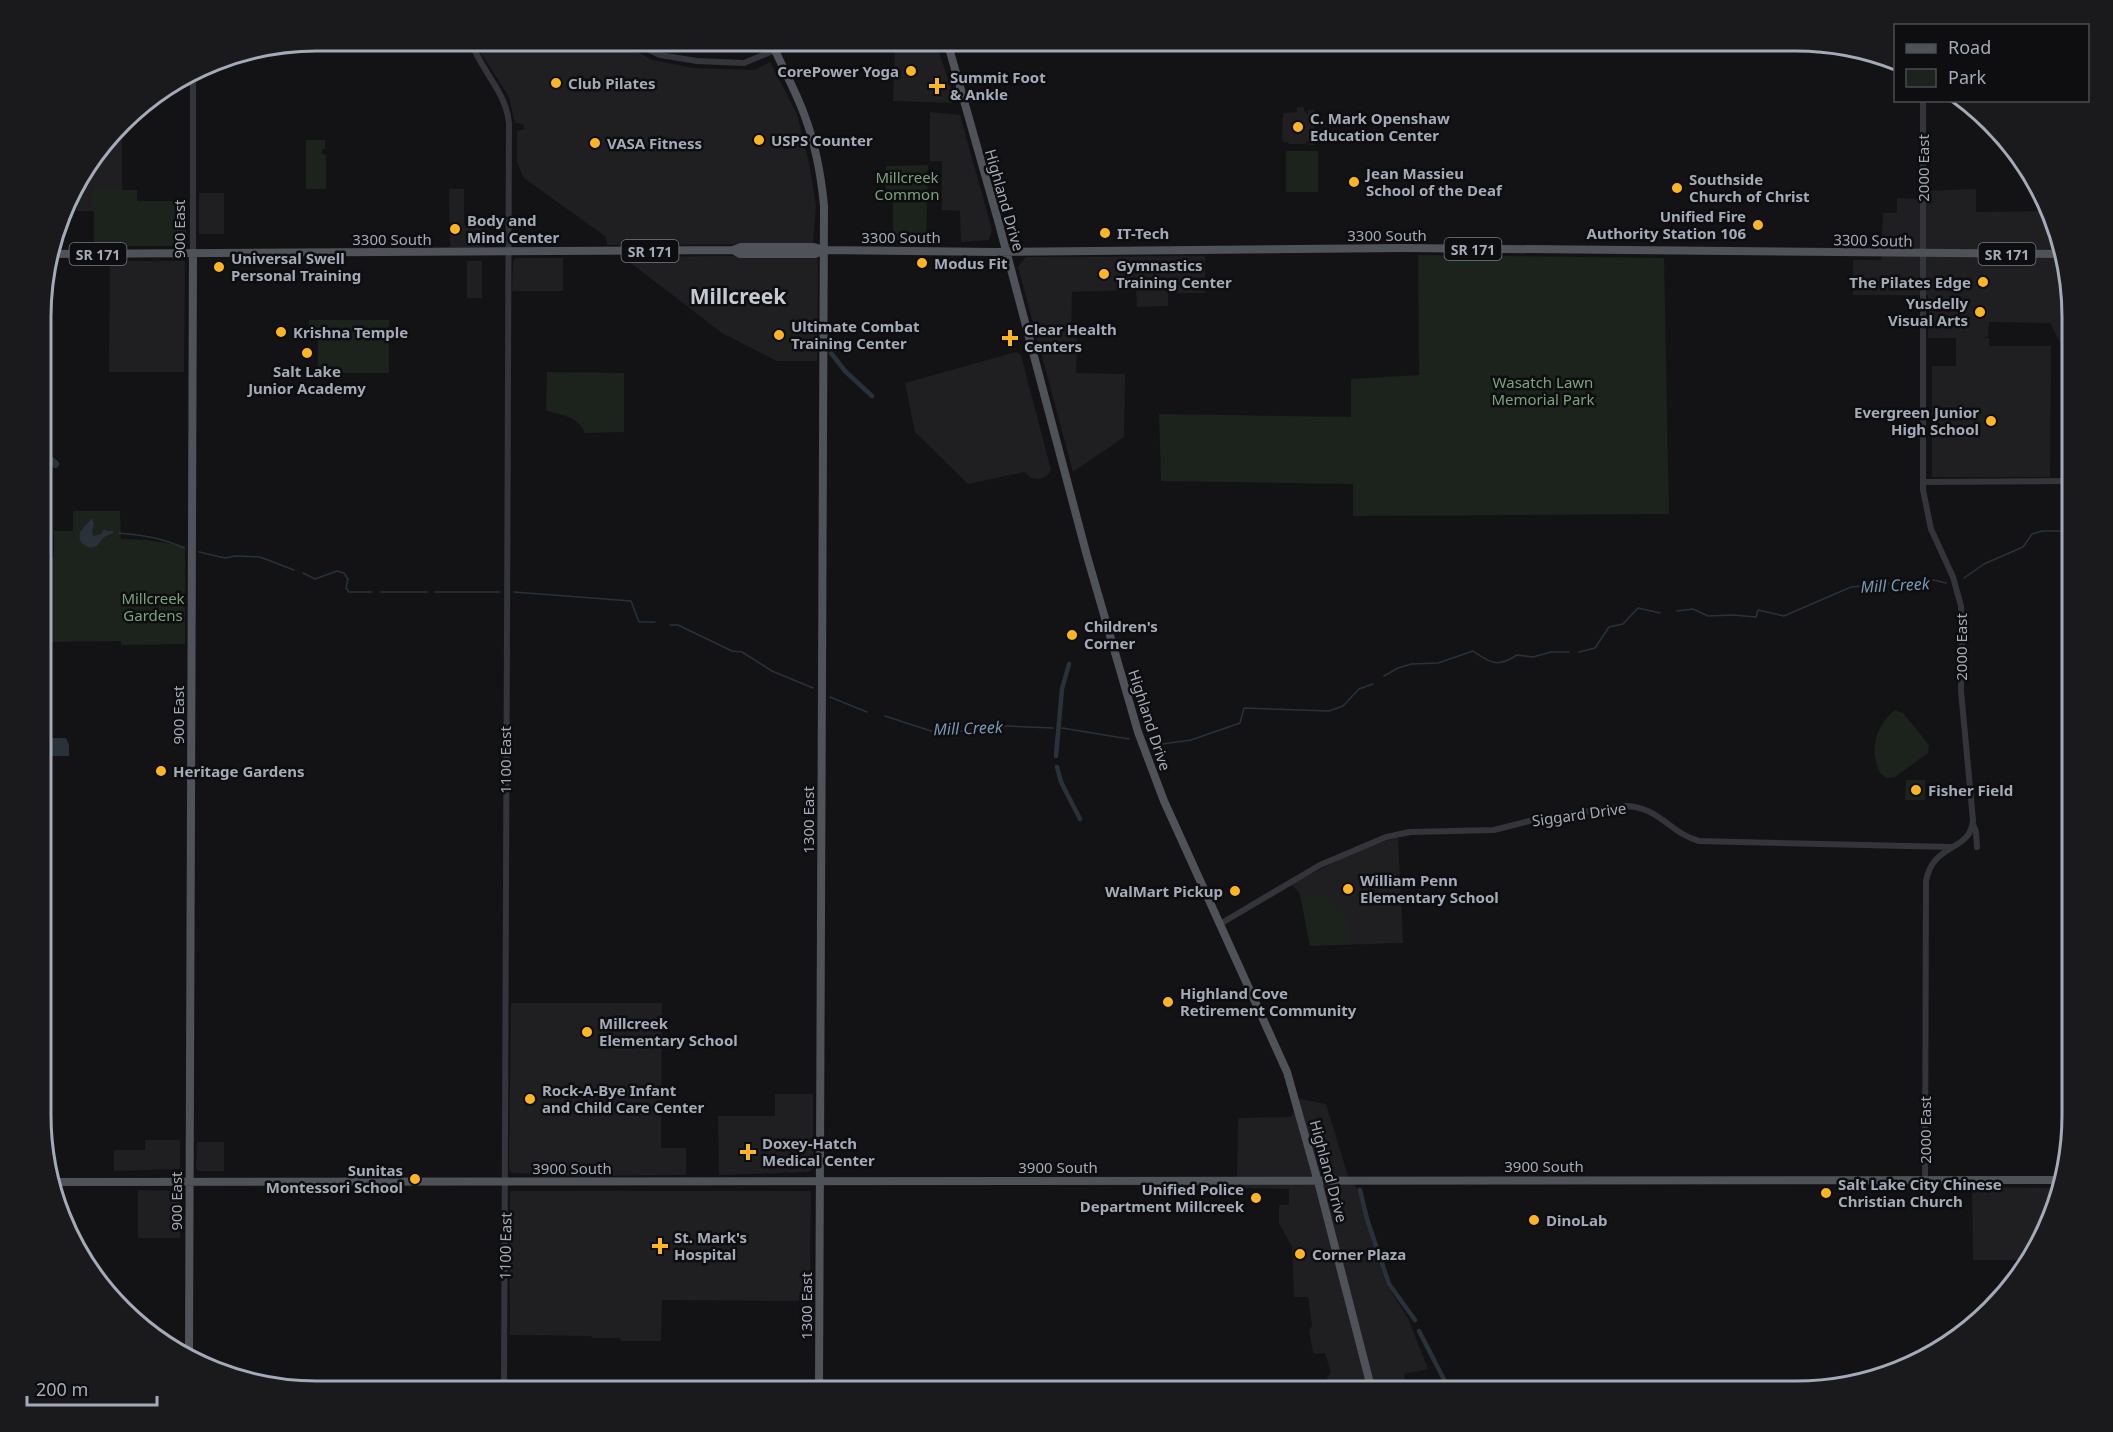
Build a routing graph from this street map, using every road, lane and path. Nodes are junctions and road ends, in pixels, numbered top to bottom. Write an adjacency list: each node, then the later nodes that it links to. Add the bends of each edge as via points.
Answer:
1 (476, 51): 8 (street, 1100 East, via 505,104 509,129)
2 (651, 51): 3 (street, via 697,62 744,63)
3 (775, 51): 7 (main road, 1300 East, via 804,113 815,149 823,195)
4 (950, 51): 9 (main road, Highland Drive)
5 (193, 82): 10 (street, 900 East)
6 (1923, 102): 12 (street, 2000 East)
7 (824, 250): 8 (main road, 3300 South / SR 171, via 815,254 740,254 733,250); 9 (main road, 3300 South / SR 171); 23 (main road, 1300 East)
8 (508, 252): 10 (main road, 3300 South / SR 171); 26 (street, 1100 East)
9 (1006, 252): 12 (main road, 3300 South / SR 171, via 1403,248); 19 (main road, Highland Drive, via 1138,732 1164,801)
10 (193, 253): 11 (main road, 3300 South / SR 171); 25 (main road, 900 East)
11 (59, 254)
12 (1923, 254): 13 (main road, 3300 South / SR 171); 15 (street, 2000 East)
13 (2054, 254)
14 (2062, 482): 15 (street)
15 (1923, 483): 16 (street, 2000 East, via 1929,523 1953,577 1960,606 1961,691)
16 (1973, 824): 17 (street, 2000 East, via 1965,840); 18 (street)
17 (1952, 847): 19 (street, Siggard Drive, via 1699,841 1650,811 1626,806 1541,818 1483,832 1410,832 1386,837 1320,865); 21 (street, 2000 East, via 1935,859 1926,881)
18 (1977, 847)
19 (1220, 924): 20 (main road, Highland Drive, via 1287,1072)
20 (1317, 1180): 21 (main road, 3900 South); 23 (main road, 3900 South); 30 (main road, Highland Drive)
21 (1926, 1180): 22 (main road, 3900 South)
22 (2054, 1180)
23 (820, 1181): 26 (main road, 3900 South); 29 (main road, 1300 East)
24 (60, 1182): 25 (main road, 3900 South)
25 (190, 1182): 26 (main road, 3900 South); 27 (main road, 900 East)
26 (505, 1182): 28 (street, 1100 East)
27 (189, 1348)
28 (504, 1381)
29 (819, 1381)
30 (1369, 1381)

